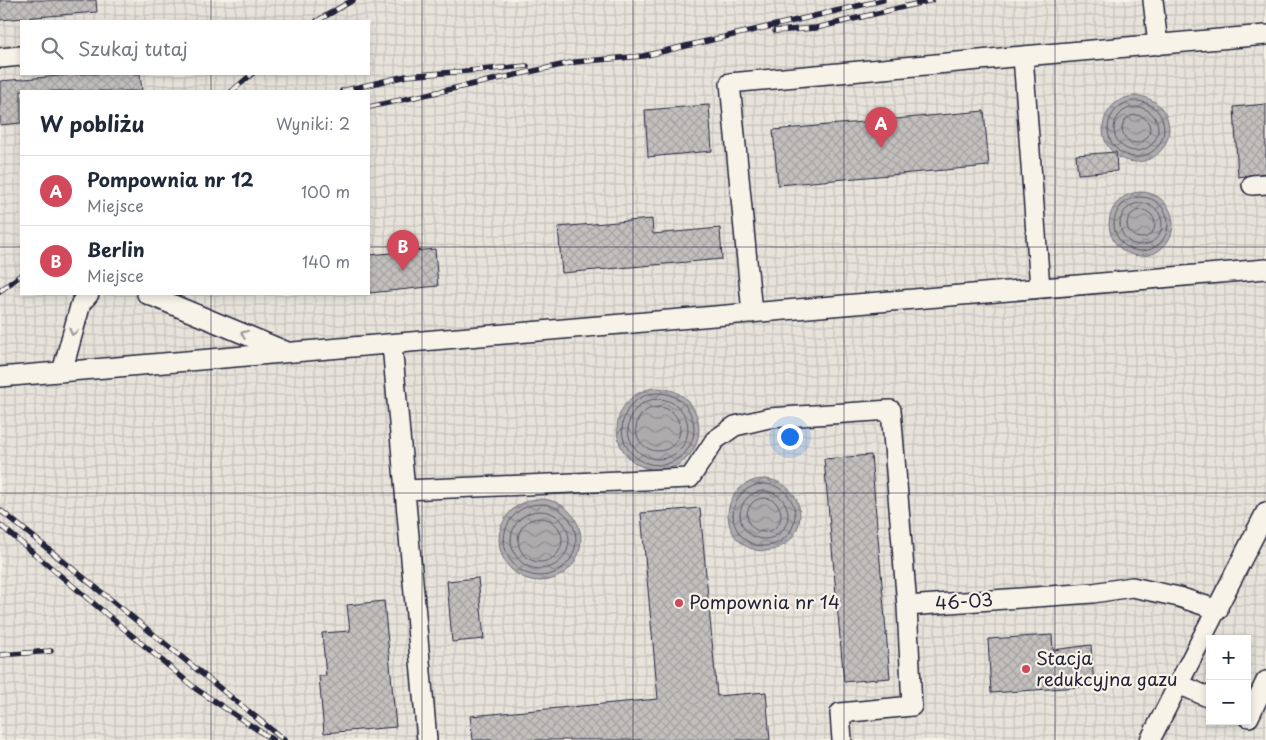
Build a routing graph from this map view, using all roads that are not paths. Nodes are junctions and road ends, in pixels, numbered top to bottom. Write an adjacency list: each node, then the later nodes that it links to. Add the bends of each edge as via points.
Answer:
1 (1153, 0): 3 (lane)
2 (1266, 35): 3 (lane)
3 (1158, 45): 5 (lane)
4 (20, 56): 6 (lane)
5 (1023, 56): 8 (lane); 11 (lane, via 730,84)
6 (0, 58)
7 (1266, 268): 8 (lane)
8 (1040, 288): 11 (lane)
9 (88, 295): 14 (lane, one-way to 14, via 81,303)
10 (149, 295): 13 (lane, one-way to 10)
11 (752, 313): 12 (lane)
12 (392, 344): 13 (lane); 16 (lane)
13 (289, 352): 14 (lane)
14 (62, 372): 15 (lane)
15 (0, 377)
16 (405, 490): 18 (lane, via 690,478 715,440 735,426 769,418 891,410); 24 (lane)
17 (1266, 512): 19 (lane)
18 (907, 606): 19 (lane, 46-03, via 1132,588 1179,597); 25 (lane, via 912,706 840,713)
19 (1218, 610): 21 (lane)
20 (1266, 682): 23 (lane)
21 (1179, 684): 22 (lane); 26 (lane)
22 (1206, 696)
23 (1251, 713)
24 (427, 740)
25 (842, 740)
26 (1150, 740)

